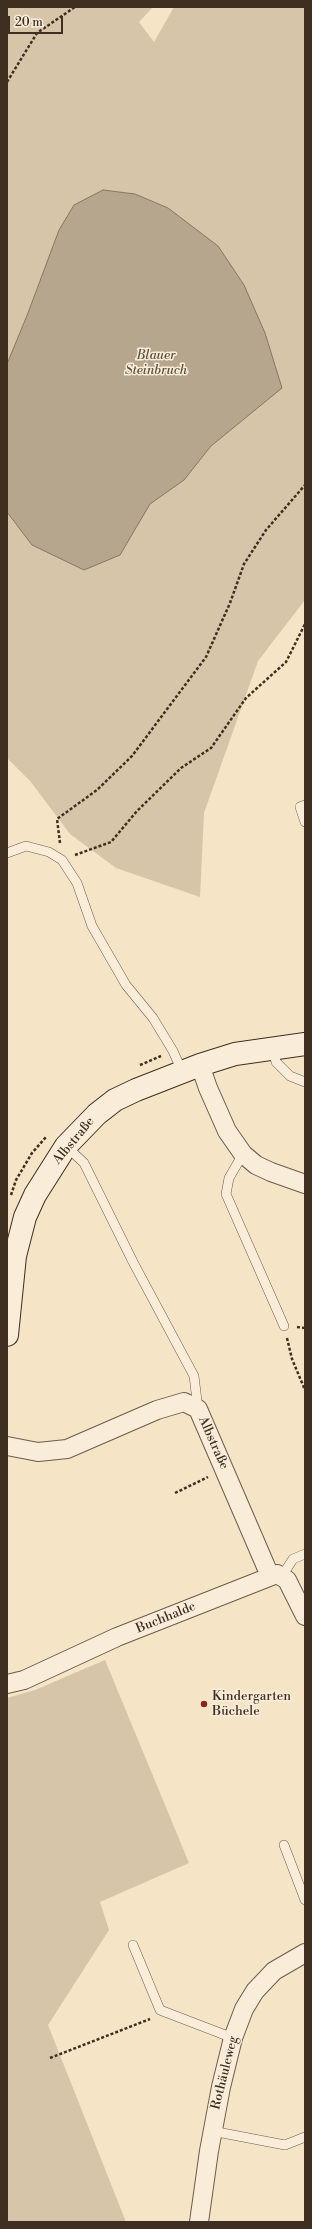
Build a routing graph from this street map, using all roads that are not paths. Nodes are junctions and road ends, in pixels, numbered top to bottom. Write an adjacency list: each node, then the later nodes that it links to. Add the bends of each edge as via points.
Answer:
1 (305, 805): 2 (lane, via 300,807)
2 (305, 822)
3 (7, 853): 6 (lane, via 26,846 49,852 62,860 77,883 92,926 126,985 153,1018 173,1051)
4 (305, 1044): 5 (street, Albstraße)
5 (273, 1048): 6 (street, Albstraße, via 235,1054); 7 (lane, via 276,1062 290,1076)
6 (191, 1068): 8 (street, Albstraße, via 115,1100 97,1114); 9 (street, via 208,1088 227,1131)
7 (305, 1082)
8 (66, 1146): 12 (street, Albstraße, via 35,1195 20,1232); 13 (lane, via 84,1163 194,1376)
9 (243, 1154): 10 (street, via 256,1165); 11 (lane, via 229,1178 226,1194)
10 (305, 1184)
11 (284, 1326)
12 (7, 1335)
13 (198, 1409): 14 (street, Albstraße, via 184,1402 157,1410 67,1449 38,1452); 16 (street, Albstraße)
14 (7, 1446)
15 (305, 1554): 16 (lane, via 293,1559)
16 (276, 1576): 17 (street, via 287,1580); 18 (street, Buchhalde, via 117,1637 24,1680)
17 (305, 1616)
18 (7, 1684)
19 (284, 1845): 20 (lane)
20 (305, 1900)
21 (133, 1945): 23 (lane, via 160,2010)
22 (305, 1953): 23 (street, Rothäuleweg, via 274,1972 255,1991 244,2009)
23 (233, 2038): 24 (street, Rothäuleweg)
24 (212, 2131): 25 (lane, via 285,2145); 26 (street, Rothäuleweg)
25 (305, 2136)
26 (199, 2222)

